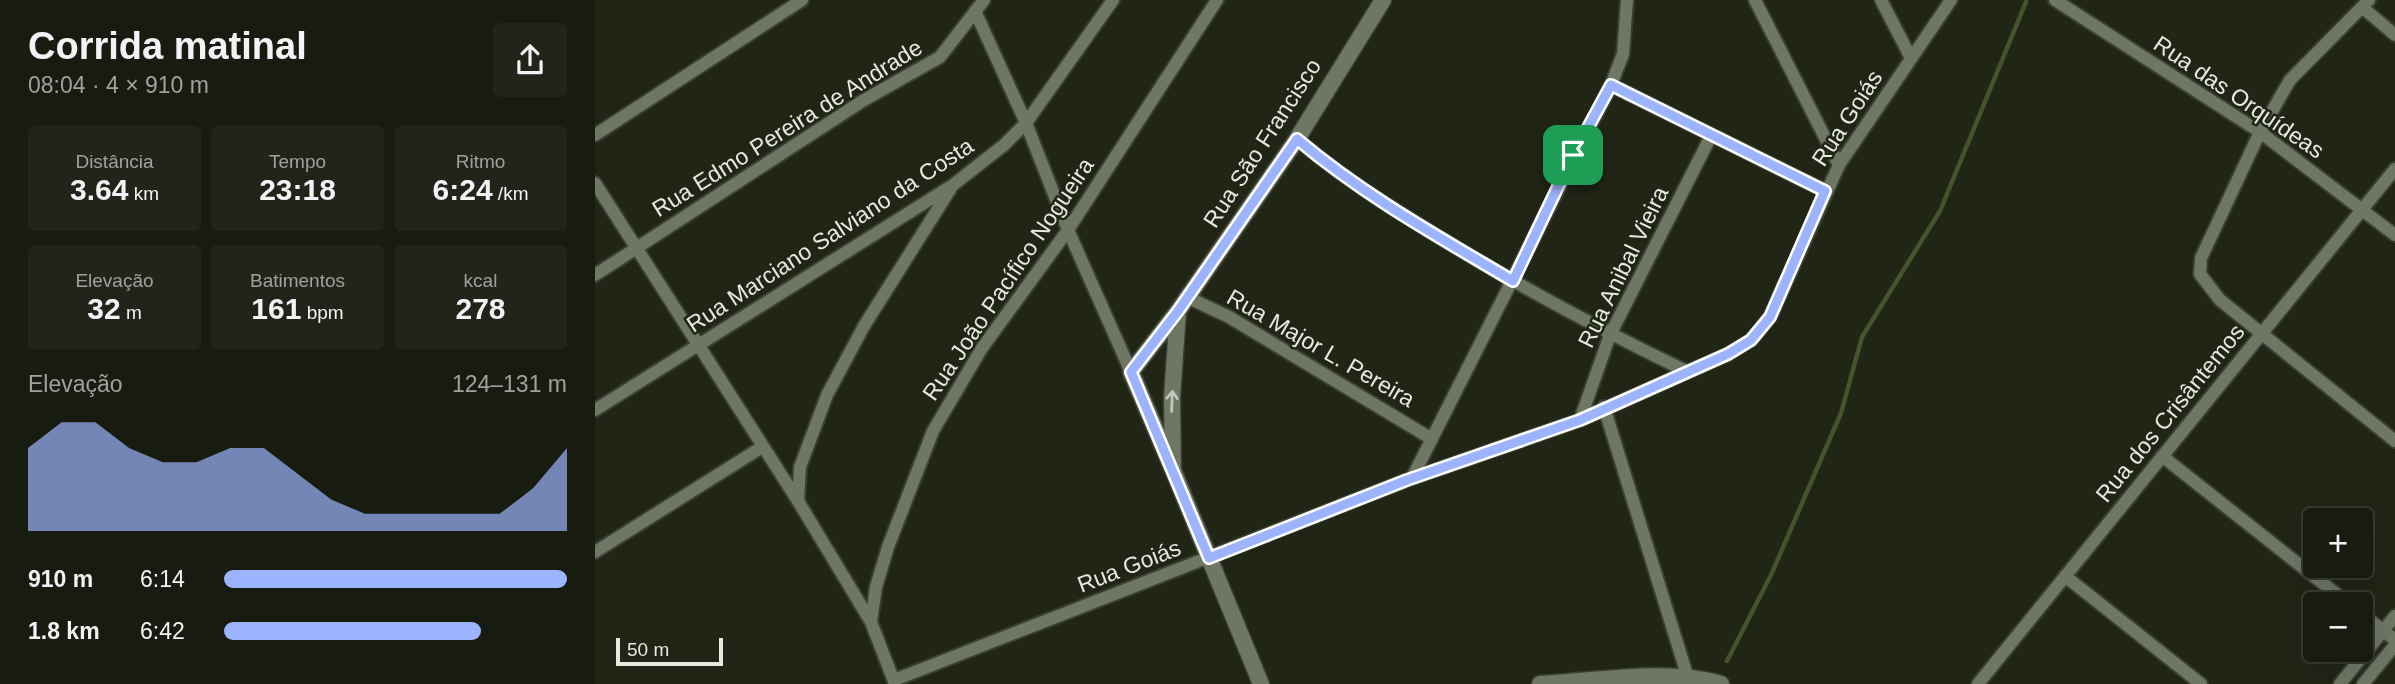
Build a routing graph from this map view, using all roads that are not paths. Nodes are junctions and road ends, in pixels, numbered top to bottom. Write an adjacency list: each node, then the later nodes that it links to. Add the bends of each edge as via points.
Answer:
1 (802, 0): 18 (street)
2 (984, 0): 12 (street, Rua Edmo Pereira de Andrade)
3 (1113, 0): 16 (street, Rua Marciano Salviano da Costa)
4 (1217, 0): 27 (street, Rua João Pacífico Nogueira)
5 (1383, 0): 20 (street, Rua São Francisco)
6 (1627, 0): 15 (street, via 1623,54)
7 (1755, 0): 21 (street)
8 (1881, 0): 14 (street)
9 (1951, 0): 14 (street, Rua Goiás)
10 (2055, 0): 17 (street, Rua das Orquídeas)
11 (2365, 4): 13 (street); 17 (street, via 2290,80)
12 (975, 11): 16 (street); 29 (street, Rua Edmo Pereira de Andrade, via 940,57 864,100)
13 (2395, 35)
14 (1911, 58): 21 (street, Rua Goiás)
15 (1611, 85): 19 (street); 31 (street)
16 (1026, 123): 24 (street, Rua Marciano Salviano da Costa); 27 (street)
17 (2260, 132): 26 (street, Rua das Orquídeas); 33 (street, via 2201,258 2200,274 2220,300)
18 (595, 135)
19 (1711, 136): 25 (street); 34 (street, Rua Anibal Vieira)
20 (1297, 139): 31 (street, via 1376,198); 32 (street, Rua São Francisco)
21 (1839, 164): 25 (street, Rua Goiás)
22 (2395, 169): 26 (street, Rua dos Crisântemos)
23 (595, 183): 29 (street)
24 (953, 185): 35 (street, Rua Marciano Salviano da Costa); 47 (street, via 864,326 827,395 800,467)
25 (1825, 191): 37 (street, Rua Goiás, via 1770,317 1751,340)
26 (2363, 208): 28 (street, Rua das Orquídeas); 33 (street, Rua dos Crisântemos)
27 (1068, 230): 36 (street); 53 (street, Rua João Pacífico Nogueira, via 982,348 933,432 888,547)
28 (2395, 235)
29 (635, 249): 30 (street, Rua Edmo Pereira de Andrade); 35 (street)
30 (595, 275)
31 (1513, 281): 34 (street); 41 (street)
32 (1183, 304): 36 (street, Rua São Francisco); 41 (street, Rua Major L. Pereira, via 1229,317); 45 (street, one-way to 32, via 1172,398)
33 (2261, 334): 42 (street); 44 (street, Rua dos Crisântemos)
34 (1610, 335): 37 (street); 40 (street, Rua Anibal Vieira)
35 (698, 346): 39 (street, Rua Marciano Salviano da Costa); 43 (street)
36 (1131, 372): 45 (street)
37 (1689, 372): 38 (street, Rua Goiás)
38 (1604, 407): 40 (street, Rua Goiás); 57 (street)
39 (595, 410)
40 (1580, 420): 46 (street, Rua Goiás)
41 (1432, 439): 46 (street)
42 (2395, 442)
43 (762, 447): 47 (street); 48 (street)
44 (2162, 456): 50 (street, Rua dos Crisântemos); 51 (street)
45 (1174, 470): 49 (street)
46 (1412, 478): 49 (street, Rua Goiás)
47 (798, 501): 53 (street)
48 (595, 552)
49 (1209, 558): 58 (street, Rua Goiás); 59 (street)
50 (2065, 576): 62 (street, Rua dos Crisântemos); 63 (street)
51 (2334, 592)
52 (2395, 616): 55 (street)
53 (871, 622): 58 (street, Rua João Pacífico Nogueira)
54 (2373, 623): 55 (street)
55 (2383, 631): 56 (street); 64 (street)
56 (2395, 643): 65 (street)
57 (1688, 678): 60 (street); 61 (street)
58 (895, 682)
59 (1261, 684)
60 (1539, 684)
61 (1721, 684)
62 (1978, 684)
63 (2201, 684)
64 (2340, 684)
65 (2363, 684)

